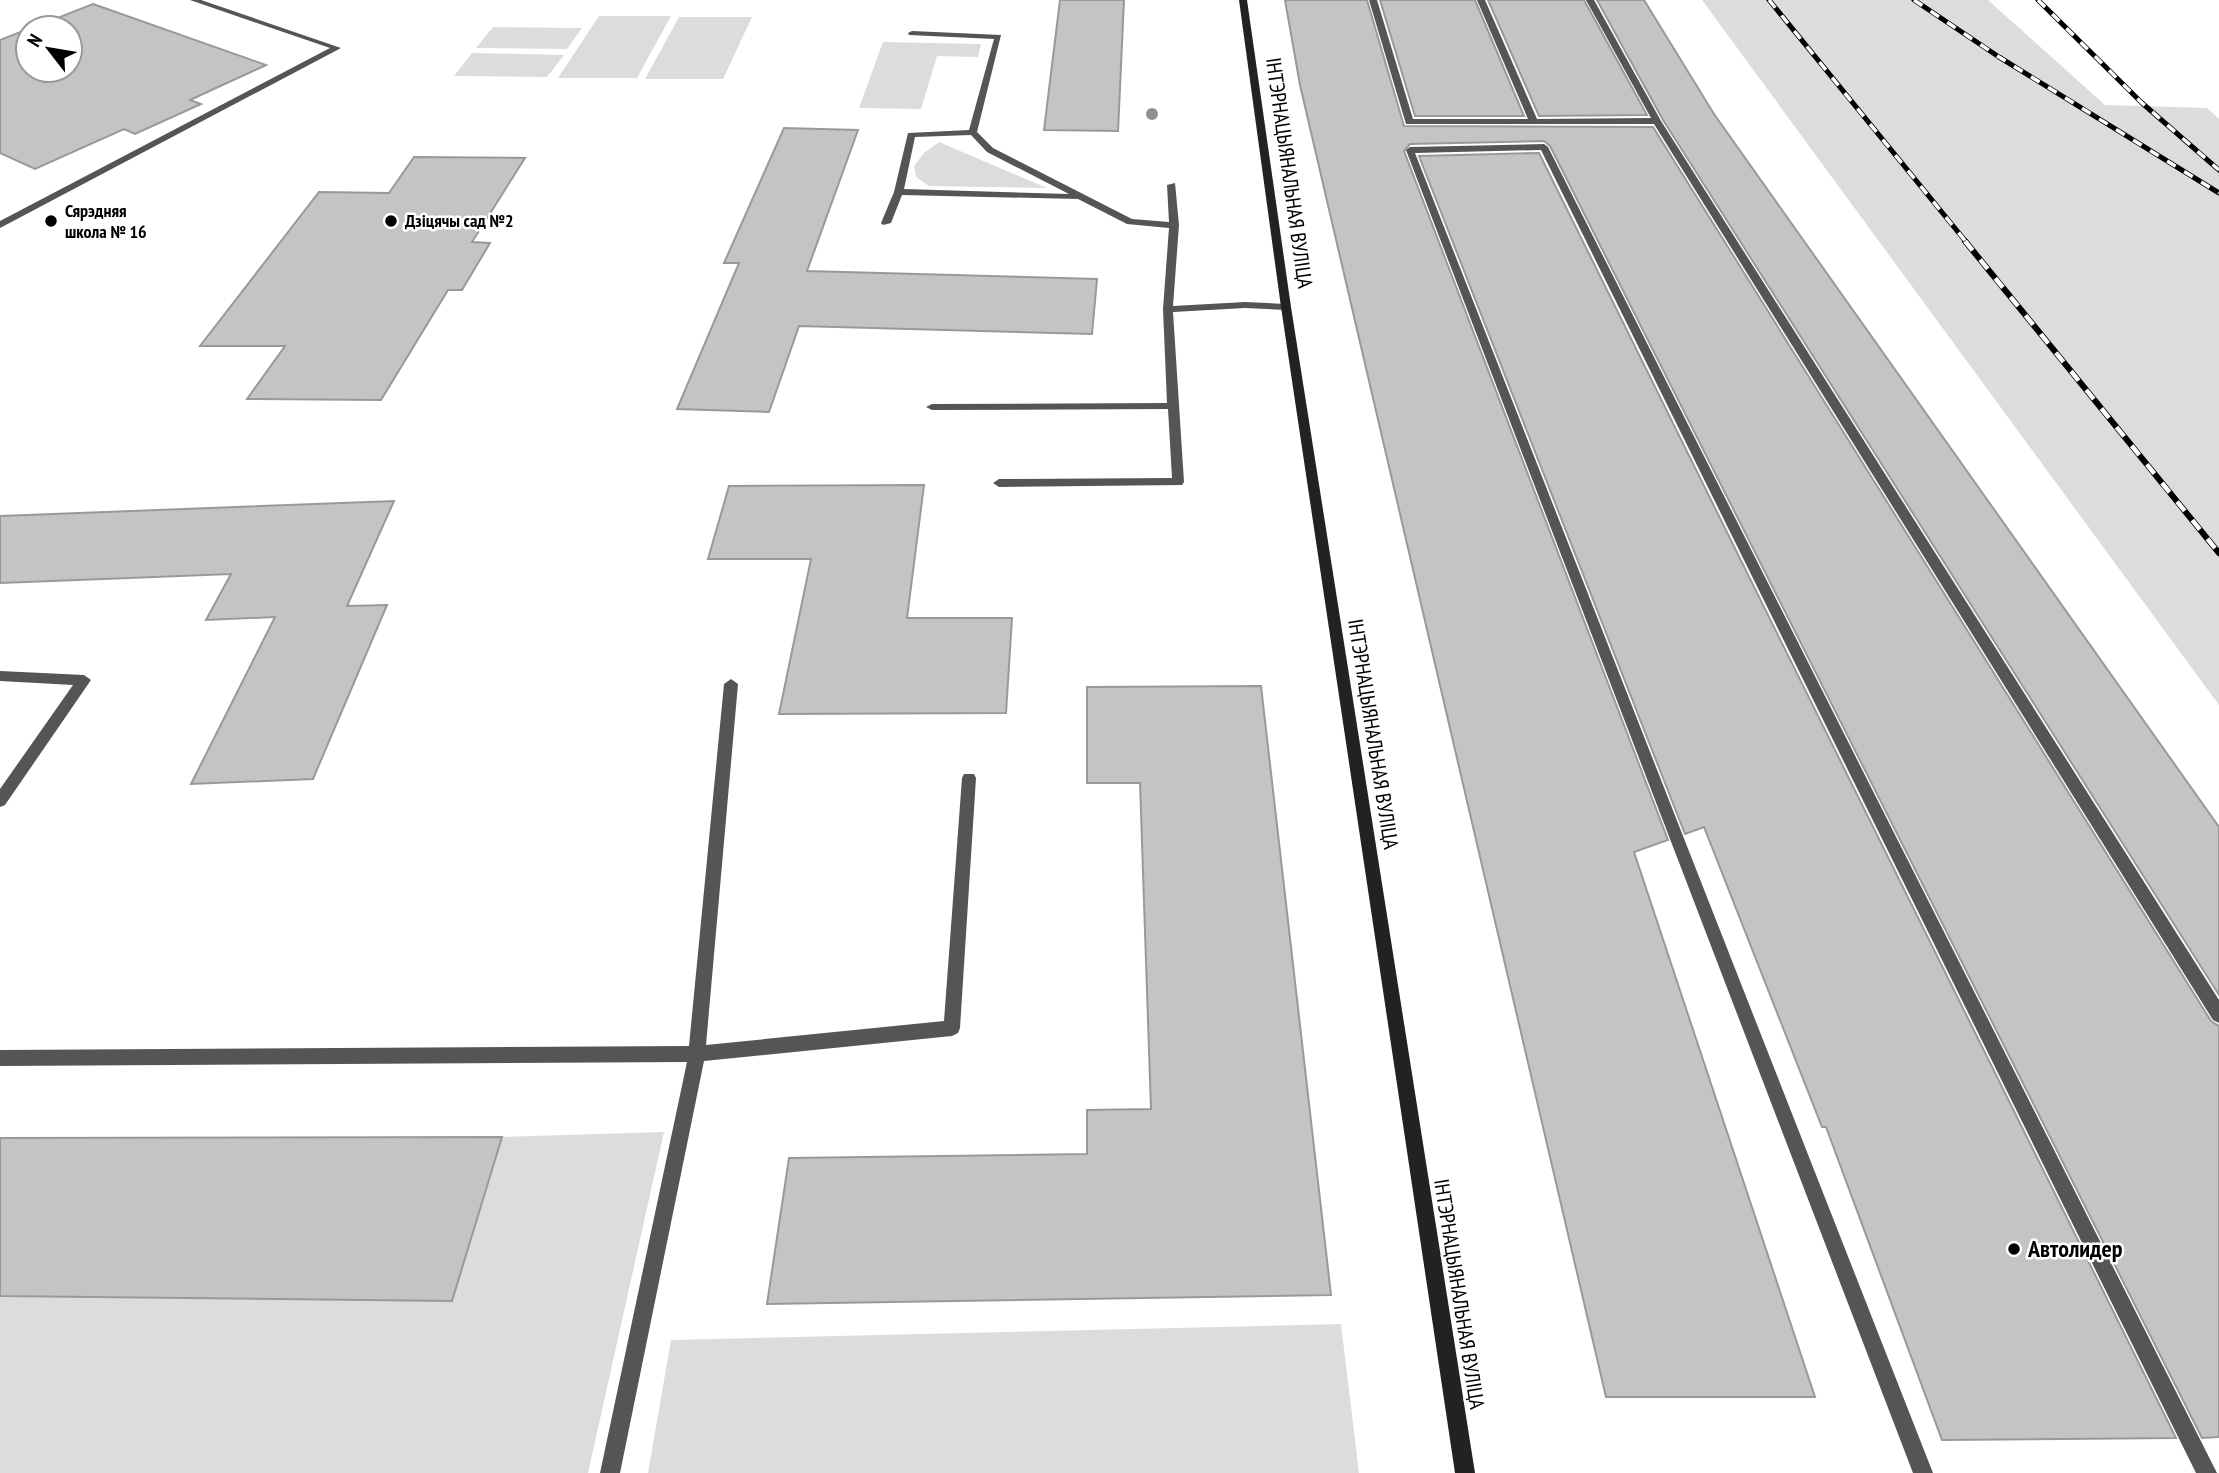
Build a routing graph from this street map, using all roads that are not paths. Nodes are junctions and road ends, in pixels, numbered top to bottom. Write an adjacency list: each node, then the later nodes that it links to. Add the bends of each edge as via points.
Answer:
1 (194, 0): 14 (lane, via 337,48)
2 (1243, 0): 16 (street, ІНТЭРНАЦЫЯНАЛЬНАЯ ВУЛІЦА)
3 (1373, 0): 8 (lane, via 1409,122)
4 (1481, 0): 8 (lane)
5 (1590, 0): 7 (lane)
6 (912, 33): 9 (lane, via 998,37)
7 (1657, 121): 8 (lane); 25 (lane)
8 (1534, 122)
9 (974, 132): 11 (lane, via 911,135); 12 (lane, via 990,150)
10 (1172, 185): 15 (lane)
11 (899, 192): 12 (lane); 13 (lane)
12 (1081, 197): 15 (lane, via 1130,222)
13 (886, 223)
14 (0, 225)
15 (1174, 225): 17 (lane)
16 (1286, 307): 17 (lane); 29 (street, ІНТЭРНАЦЫЯНАЛЬНАЯ ВУЛІЦА)
17 (1168, 309): 18 (lane)
18 (1174, 406): 19 (lane); 20 (lane, via 1178,482)
19 (932, 407)
20 (999, 483)
21 (0, 676): 24 (lane, via 85,680)
22 (730, 684): 26 (lane)
23 (969, 778): 26 (lane, via 951,1028)
24 (0, 801)
25 (2219, 1015)
26 (697, 1054): 27 (lane); 28 (lane)
27 (0, 1058)
28 (610, 1473)
29 (1465, 1473)
30 (1923, 1473): 31 (lane, via 1410,150 1544,147)
31 (2207, 1473)

